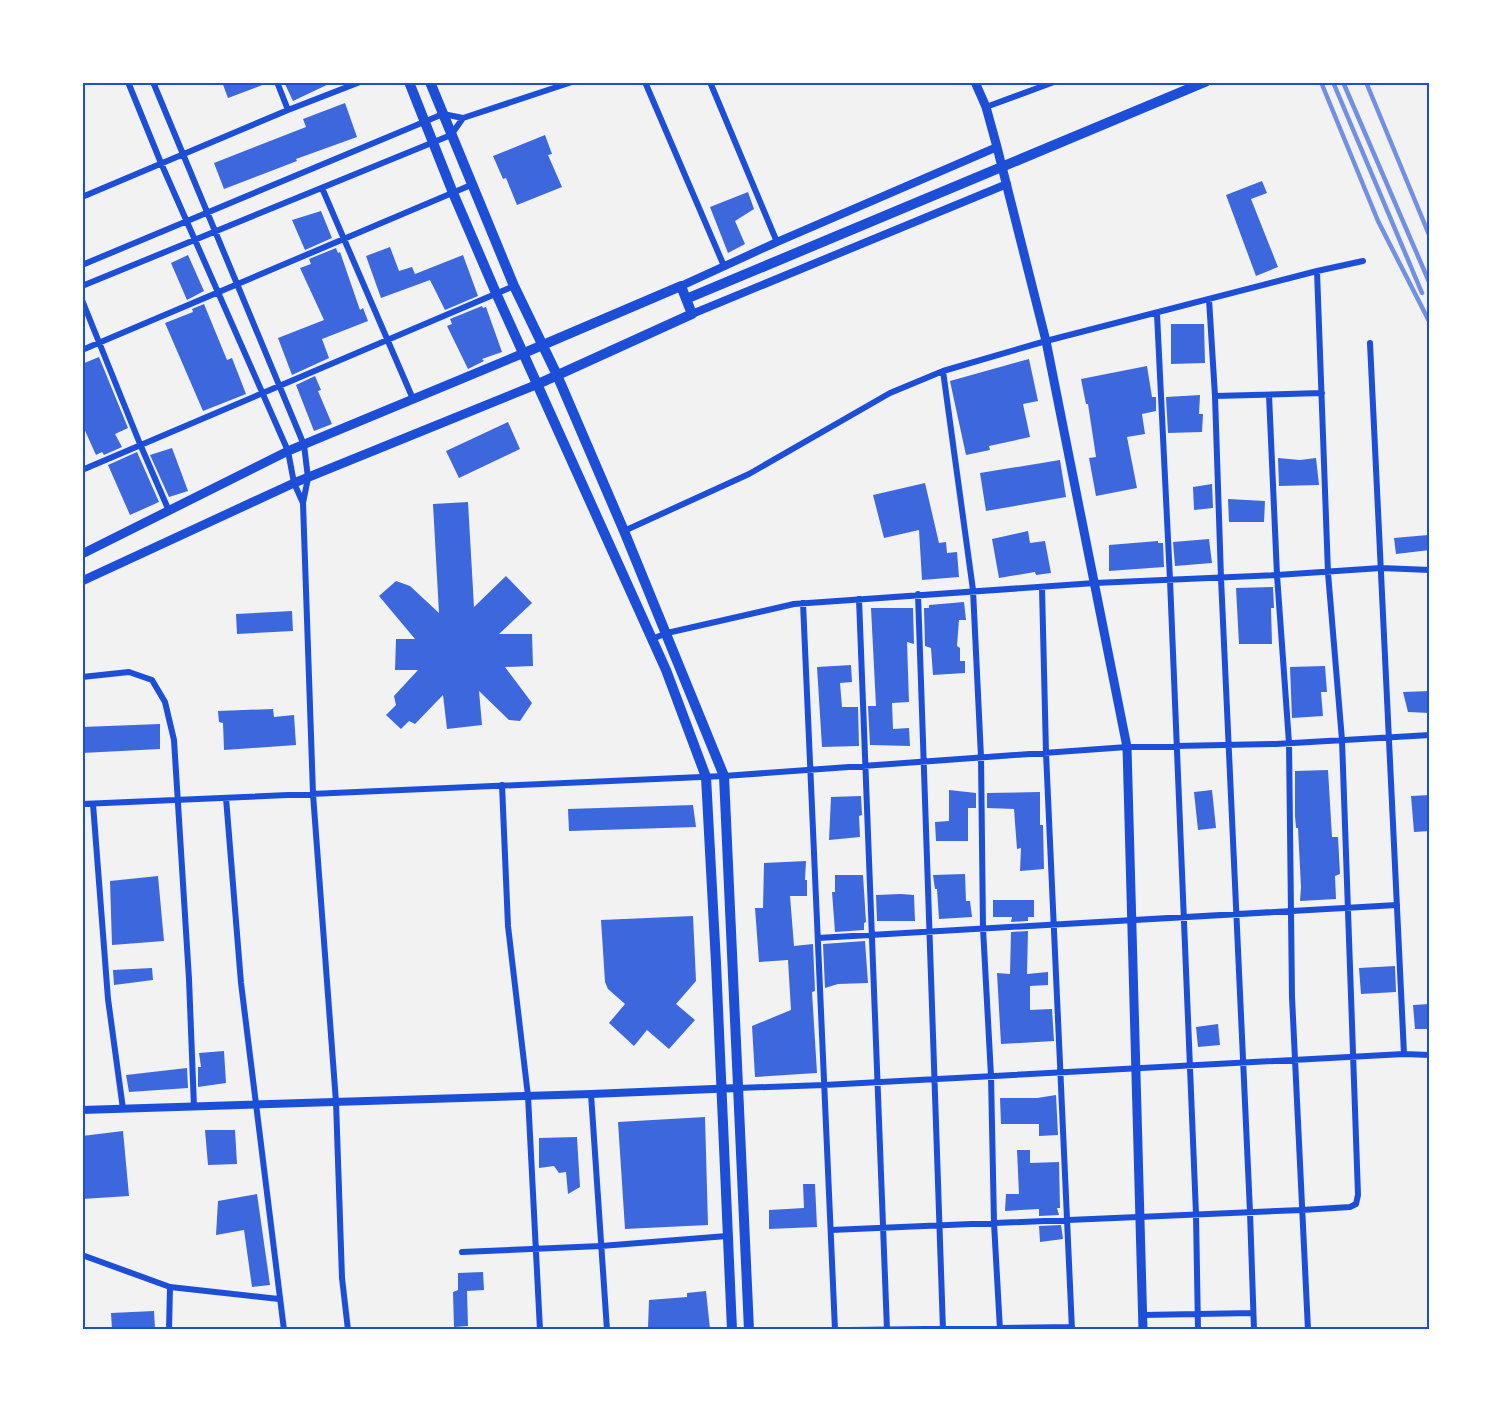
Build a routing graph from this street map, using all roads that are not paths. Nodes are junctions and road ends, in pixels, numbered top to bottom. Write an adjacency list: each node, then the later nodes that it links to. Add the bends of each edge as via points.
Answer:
1 (128, 82): 22 (street)
2 (153, 82): 21 (street)
3 (277, 82): 14 (street)
4 (360, 82): 14 (street)
5 (409, 82): 17 (main road)
6 (430, 82): 15 (main road)
7 (572, 82): 16 (street)
8 (645, 82): 36 (street)
9 (710, 82): 33 (street)
10 (975, 82): 13 (main road)
11 (1054, 82): 13 (street)
12 (1205, 82): 44 (main road)
13 (986, 107): 20 (main road)
14 (288, 110): 21 (street)
15 (443, 114): 16 (street); 17 (street); 18 (main road)
16 (463, 118): 18 (street)
17 (425, 121): 19 (main road); 28 (street)
18 (451, 135): 19 (street); 24 (main road)
19 (433, 142): 25 (street); 26 (main road)
20 (997, 147): 23 (main road); 33 (street)
21 (183, 154): 22 (street); 28 (street)
22 (161, 163): 27 (street); 29 (street)
23 (1006, 184): 47 (street); 50 (main road)
24 (471, 185): 26 (street); 40 (main road)
25 (322, 188): 30 (street); 31 (street)
26 (453, 193): 31 (street); 43 (main road)
27 (82, 197)
28 (207, 212): 29 (street); 30 (street)
29 (187, 221): 32 (street); 35 (street)
30 (215, 232): 32 (street); 38 (street)
31 (345, 239): 38 (street); 49 (street)
32 (195, 241): 39 (street); 42 (street)
33 (777, 242): 36 (street)
34 (1363, 261): 37 (street)
35 (82, 265)
36 (724, 266): 41 (street)
37 (1317, 271): 45 (street); 61 (street)
38 (237, 285): 42 (street); 59 (street)
39 (82, 286)
40 (514, 286): 43 (street); 53 (main road)
41 (681, 286): 44 (main road); 53 (main road)
42 (218, 293): 51 (street); 60 (street)
43 (496, 293): 49 (street); 55 (main road)
44 (686, 299): 47 (main road)
45 (1209, 299): 48 (street); 63 (street)
46 (82, 300): 51 (street)
47 (692, 314): 57 (main road)
48 (1157, 314): 50 (street); 80 (street)
49 (388, 339): 59 (street); 64 (street)
50 (1046, 341): 56 (street); 82 (main road)
51 (100, 343): 54 (street); 65 (street)
52 (1370, 343): 75 (street)
53 (542, 345): 55 (main road); 57 (main road)
54 (82, 350)
55 (524, 353): 58 (main road); 64 (main road)
56 (943, 371): 73 (street, via 890,393 749,474); 84 (street)
57 (557, 375): 58 (main road); 73 (main road)
58 (538, 384): 69 (main road); 89 (main road)
59 (279, 385): 60 (street); 66 (street)
60 (262, 392): 65 (street); 67 (street)
61 (1322, 393): 62 (street); 77 (street)
62 (1269, 395): 63 (street); 78 (street)
63 (1215, 396): 79 (street)
64 (414, 399): 66 (main road)
65 (140, 444): 68 (street); 72 (street)
66 (304, 445): 67 (main road); 69 (street)
67 (288, 451): 70 (street); 72 (main road)
68 (82, 470)
69 (308, 478): 70 (main road); 71 (street)
70 (294, 483): 71 (street); 81 (main road)
71 (303, 503): 106 (street)
72 (169, 511): 74 (main road)
73 (624, 531): 88 (main road)
74 (82, 554)
75 (1381, 568): 76 (street); 77 (street); 92 (street)
76 (1430, 570)
77 (1328, 573): 78 (street); 93 (street)
78 (1277, 575): 79 (street); 94 (street)
79 (1221, 578): 80 (street); 95 (street)
80 (1170, 580): 82 (street); 97 (street)
81 (82, 581)
82 (1095, 583): 83 (street); 96 (main road)
83 (1042, 588): 84 (street); 98 (street)
84 (973, 590): 85 (street); 99 (street)
85 (918, 594): 86 (street); 100 (street)
86 (860, 599): 87 (street); 101 (street)
87 (803, 603): 88 (street); 102 (street)
88 (667, 633): 89 (street); 103 (main road)
89 (652, 639): 104 (main road)
90 (82, 677): 108 (street, via 129,672 152,680 165,702 174,740)
91 (1430, 735): 92 (street)
92 (1389, 737): 93 (street); 111 (street)
93 (1342, 740): 94 (street); 112 (street)
94 (1289, 743): 95 (street); 113 (street)
95 (1229, 745): 97 (street); 114 (street)
96 (1127, 747): 97 (street); 98 (street); 116 (main road)
97 (1175, 747): 115 (street)
98 (1046, 753): 99 (street); 117 (street)
99 (981, 758): 100 (street); 118 (street)
100 (924, 762): 101 (street); 119 (street)
101 (866, 765): 102 (street); 120 (street)
102 (810, 769): 103 (street); 121 (street)
103 (724, 776): 104 (street); 135 (main road)
104 (706, 777): 105 (street); 134 (main road)
105 (502, 785): 106 (street); 137 (street, via 508,926)
106 (313, 794): 107 (street); 138 (street)
107 (226, 798): 108 (street); 139 (street)
108 (179, 800): 110 (street); 140 (street)
109 (82, 804): 110 (street)
110 (93, 804): 141 (street, via 108,999)
111 (1397, 904): 112 (street); 122 (street)
112 (1347, 908): 113 (street); 124 (street)
113 (1291, 911): 114 (street); 125 (street)
114 (1237, 914): 115 (street); 126 (street)
115 (1183, 917): 116 (street); 127 (street)
116 (1132, 920): 117 (street); 128 (main road)
117 (1053, 924): 118 (street); 129 (street)
118 (983, 928): 119 (street); 130 (street)
119 (929, 932): 120 (street); 131 (street)
120 (872, 935): 121 (street); 132 (street)
121 (818, 938): 133 (street)
122 (1404, 1054): 123 (street); 124 (street)
123 (1430, 1055)
124 (1355, 1056): 125 (street); 143 (street, via 1356,1204)
125 (1295, 1060): 126 (street); 143 (street)
126 (1243, 1062): 127 (street); 144 (street)
127 (1190, 1065): 128 (street); 145 (street)
128 (1136, 1068): 129 (street); 146 (main road)
129 (1060, 1072): 130 (street); 147 (street)
130 (991, 1076): 131 (street); 148 (street)
131 (934, 1079): 132 (street); 149 (street)
132 (878, 1082): 133 (street); 150 (street)
133 (824, 1085): 135 (street); 151 (street)
134 (722, 1088): 135 (street); 136 (street); 152 (main road)
135 (738, 1088): 169 (main road)
136 (591, 1094): 137 (street); 153 (street)
137 (528, 1096): 138 (street); 154 (street)
138 (336, 1102): 139 (street); 165 (street, via 342,1278)
139 (255, 1105): 140 (street); 158 (street)
140 (194, 1107): 141 (street)
141 (123, 1109): 142 (street)
142 (82, 1110)
143 (1302, 1210): 144 (street); 178 (street)
144 (1250, 1212): 145 (street); 159 (street)
145 (1196, 1214): 146 (street); 160 (street)
146 (1140, 1217): 147 (street); 161 (main road)
147 (1067, 1220): 148 (street); 162 (street)
148 (994, 1223): 149 (street); 174 (street)
149 (939, 1225): 150 (street); 173 (street)
150 (883, 1228): 151 (street); 172 (street)
151 (831, 1230): 170 (street)
152 (727, 1236): 153 (street); 168 (main road)
153 (601, 1246): 154 (street); 167 (street)
154 (535, 1248): 155 (street); 166 (street)
155 (462, 1252)
156 (82, 1255): 157 (street)
157 (170, 1287): 158 (street); 163 (street)
158 (279, 1299): 164 (street)
159 (1253, 1313): 160 (street); 177 (street)
160 (1197, 1314): 161 (street); 176 (street)
161 (1143, 1315): 175 (main road)
162 (1072, 1328): 174 (street)
163 (169, 1329)
164 (284, 1329)
165 (348, 1329)
166 (540, 1329)
167 (607, 1329)
168 (732, 1329)
169 (749, 1329)
170 (835, 1329)
171 (850, 1329): 172 (street)
172 (887, 1329): 173 (street)
173 (943, 1329): 174 (street)
174 (1000, 1329)
175 (1143, 1329)
176 (1198, 1329)
177 (1254, 1329)
178 (1308, 1329)

